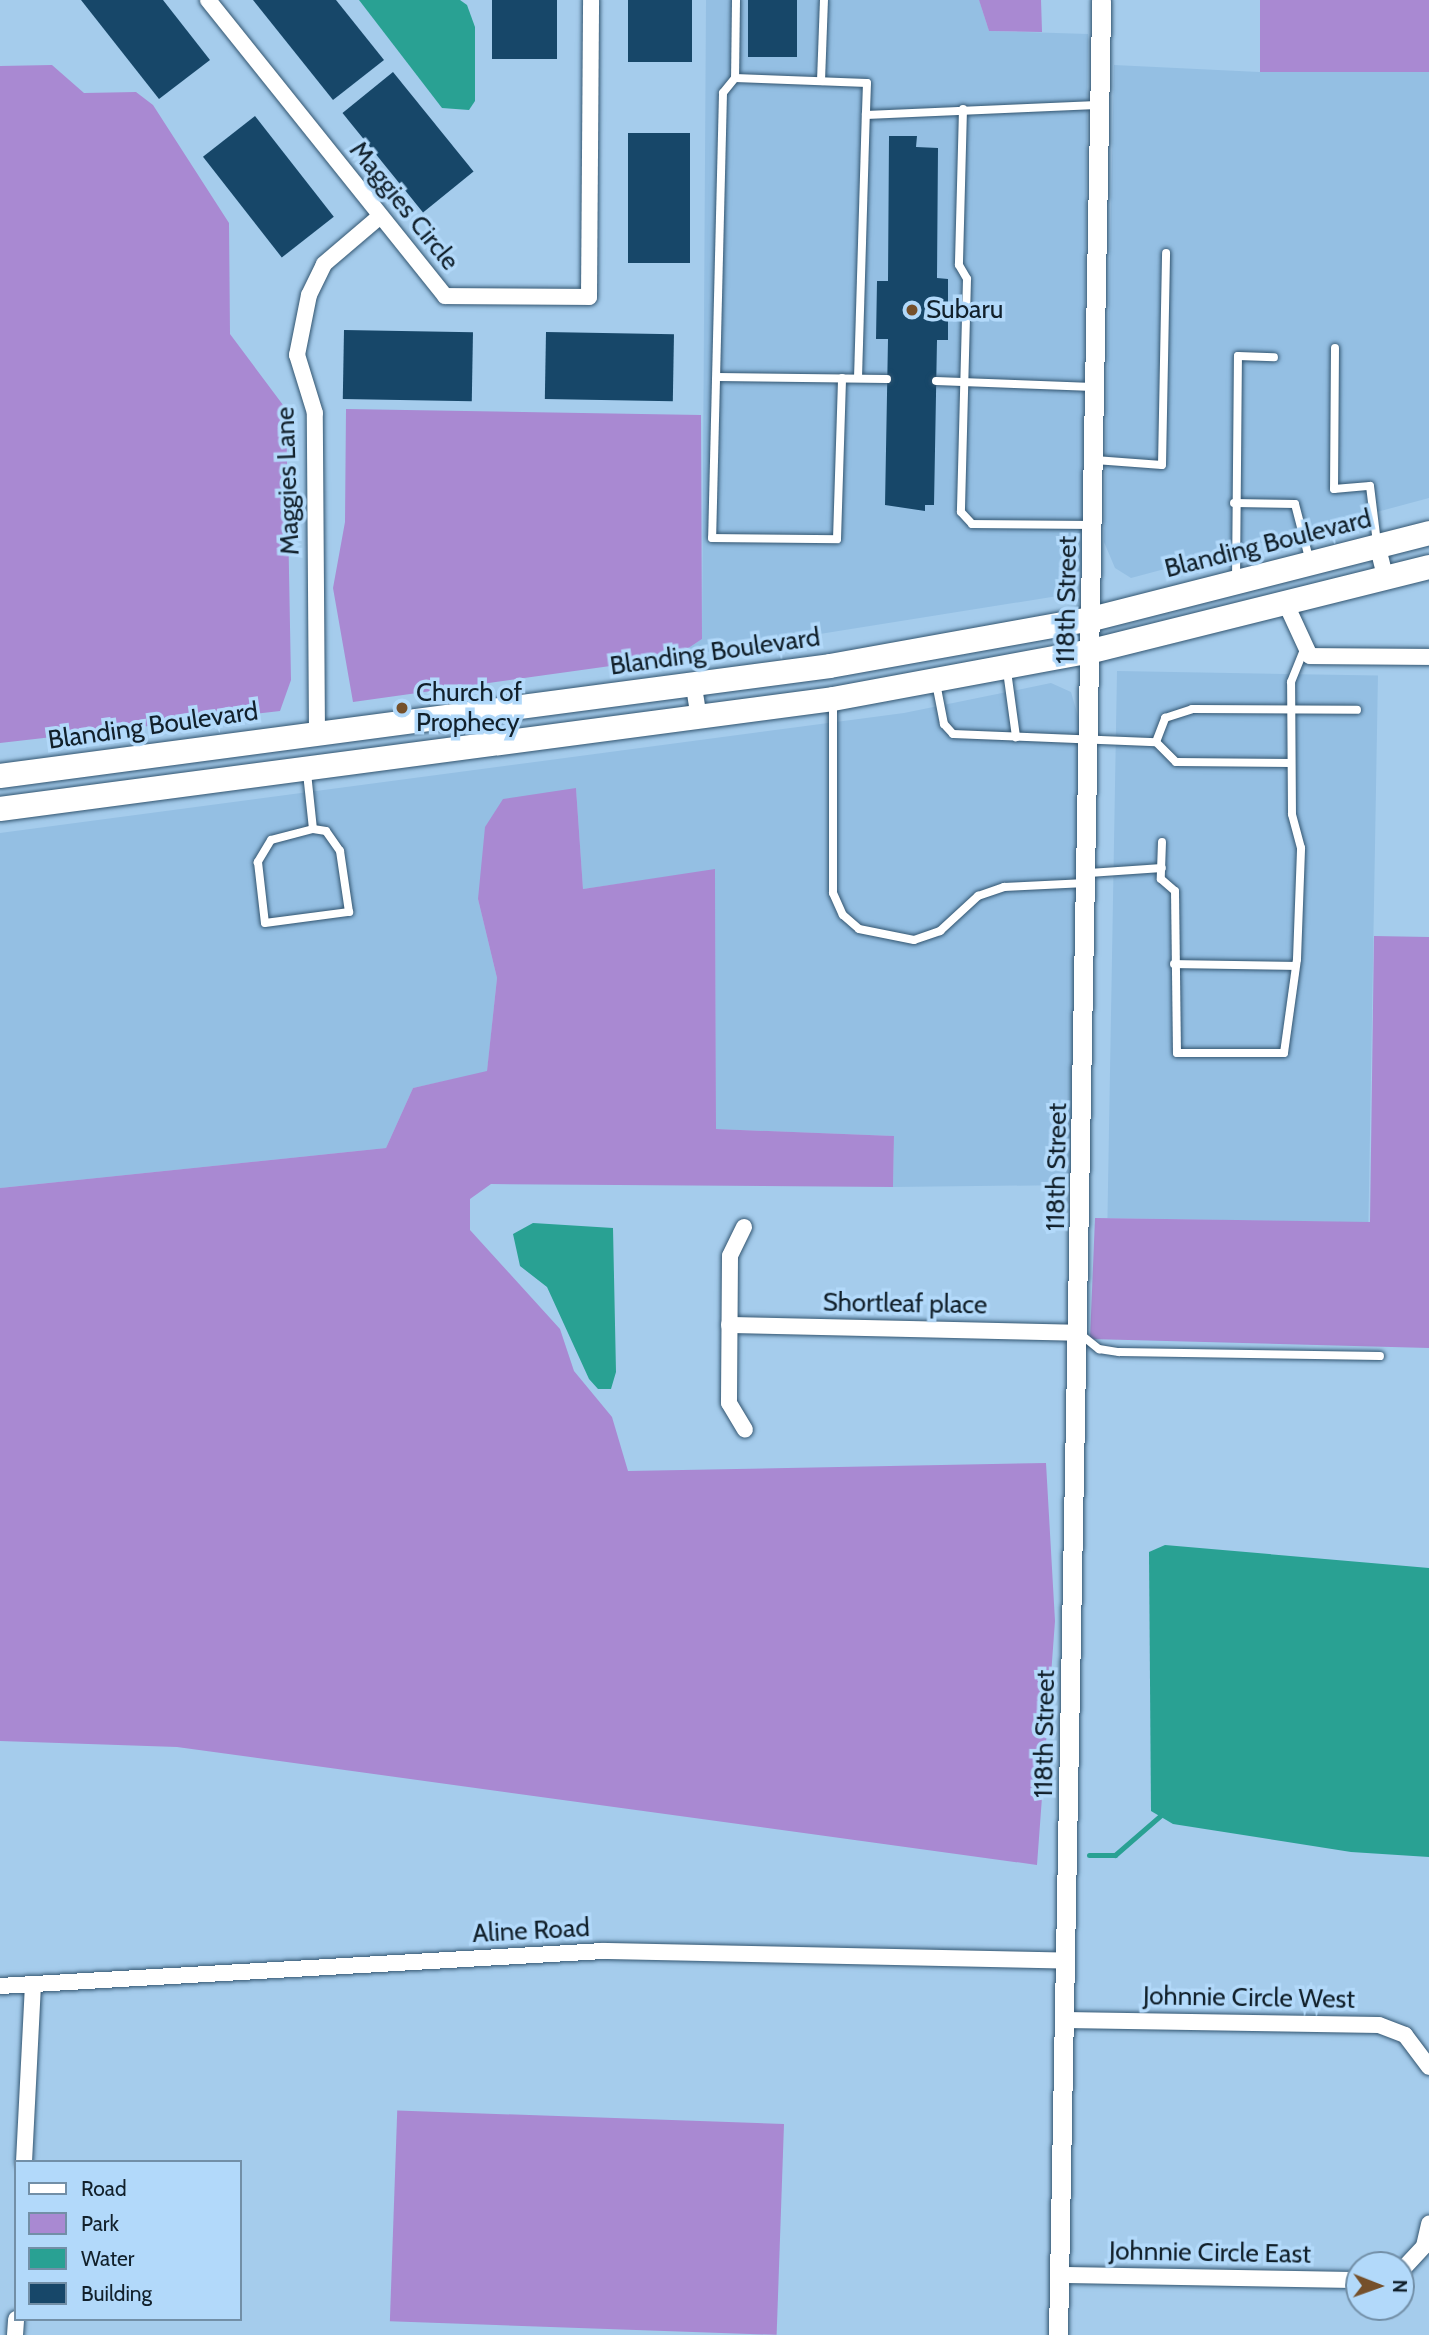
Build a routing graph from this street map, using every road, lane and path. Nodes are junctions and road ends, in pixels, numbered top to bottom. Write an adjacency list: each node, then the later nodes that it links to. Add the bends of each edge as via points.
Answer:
1 (208, 0): 11 (street, Maggies Circle)
2 (591, 0): 11 (street, Maggies Circle, via 589,297 446,296)
3 (736, 0): 6 (lane)
4 (824, 0): 7 (lane)
5 (1101, 0): 8 (street, 118th Street)
6 (735, 78): 7 (lane); 15 (lane, via 723,93)
7 (821, 81): 10 (lane, via 867,83)
8 (1100, 105): 9 (lane); 21 (street, 118th Street)
9 (963, 108): 10 (lane, via 937,116); 20 (lane, via 959,265 967,279)
10 (866, 115): 17 (lane)
11 (379, 217): 44 (street, Maggies Lane, via 324,264 309,295 297,355 315,413)
12 (1166, 253): 22 (lane, via 1162,465)
13 (1335, 348): 26 (lane, via 1334,489 1370,486)
14 (1274, 357): 23 (lane, via 1238,356)
15 (717, 377): 16 (lane); 16 (lane, via 712,383 712,538 838,539)
16 (842, 378): 17 (lane)
17 (858, 378): 18 (lane)
18 (887, 379)
19 (936, 381): 20 (lane)
20 (966, 382): 21 (lane); 24 (lane, via 964,521)
21 (1096, 387): 22 (street, 118th Street)
22 (1095, 460): 24 (street, 118th Street)
23 (1234, 503): 27 (lane, via 1295,503); 30 (lane)
24 (1094, 525): 32 (street, 118th Street)
25 (1429, 533): 26 (main road, Blanding Boulevard)
26 (1378, 548): 27 (main road, Blanding Boulevard); 29 (street)
27 (1311, 565): 30 (main road, Blanding Boulevard)
28 (1429, 567): 29 (main road)
29 (1386, 579): 31 (main road)
30 (1236, 584): 32 (main road, Blanding Boulevard)
31 (1286, 604): 33 (street); 34 (main road)
32 (1092, 619): 34 (street, 118th Street); 38 (main road, Blanding Boulevard)
33 (1304, 649): 35 (street, via 1310,656); 40 (lane, via 1295,662)
34 (1092, 650): 36 (main road); 46 (street, 118th Street)
35 (1429, 657)
36 (1006, 668): 37 (main road); 45 (lane)
37 (936, 681): 39 (main road); 45 (lane, via 947,731)
38 (694, 687): 42 (street); 43 (main road, Blanding Boulevard)
39 (833, 699): 42 (main road); 56 (lane, via 833,893 843,915 859,929 914,940 940,931 978,896 1004,887)
40 (1291, 709): 41 (lane); 47 (lane, via 1177,712 1165,719); 48 (lane)
41 (1357, 710)
42 (699, 718): 49 (main road)
43 (395, 724): 44 (main road, Blanding Boulevard); 49 (main road, via 332,748)
44 (317, 733): 50 (main road, Blanding Boulevard); 51 (main road, via 288,757)
45 (1016, 737): 46 (lane)
46 (1091, 740): 47 (lane); 56 (street, 118th Street)
47 (1157, 742): 48 (lane, via 1176,762)
48 (1292, 763): 58 (lane, via 1292,814 1301,848)
49 (307, 770): 51 (main road); 53 (lane)
50 (0, 776)
51 (226, 780): 52 (main road)
52 (0, 808)
53 (313, 829): 53 (lane, via 288,832 264,849 257,871 265,923 349,912 340,850 326,831)
54 (1162, 842): 55 (lane)
55 (1161, 869): 56 (lane); 57 (lane, via 1161,879 1175,891)
56 (1089, 878): 61 (street, 118th Street)
57 (1174, 964): 58 (lane); 58 (lane, via 1174,1045 1188,1056 1284,1053)
58 (1295, 966)
59 (744, 1227): 60 (street, via 730,1256)
60 (729, 1325): 61 (street, Shortleaf place); 63 (street, via 729,1402)
61 (1079, 1333): 62 (lane, via 1099,1349 1119,1352); 64 (street, 118th Street)
62 (1380, 1356)
63 (745, 1430)
64 (1066, 1961): 65 (street, Aline Road, via 604,1951); 67 (street, 118th Street)
65 (33, 1985): 66 (street, Aline Road); 69 (street)
66 (0, 1986)
67 (1065, 2020): 68 (street, Johnnie Circle West, via 1379,2025 1405,2035); 72 (street, 118th Street)
68 (1426, 2060)
69 (24, 2160)
70 (1429, 2224): 71 (street)
71 (1415, 2251)
72 (1060, 2275): 73 (street, Johnnie Circle East); 74 (street, 118th Street)
73 (1345, 2280)
74 (1058, 2335)

